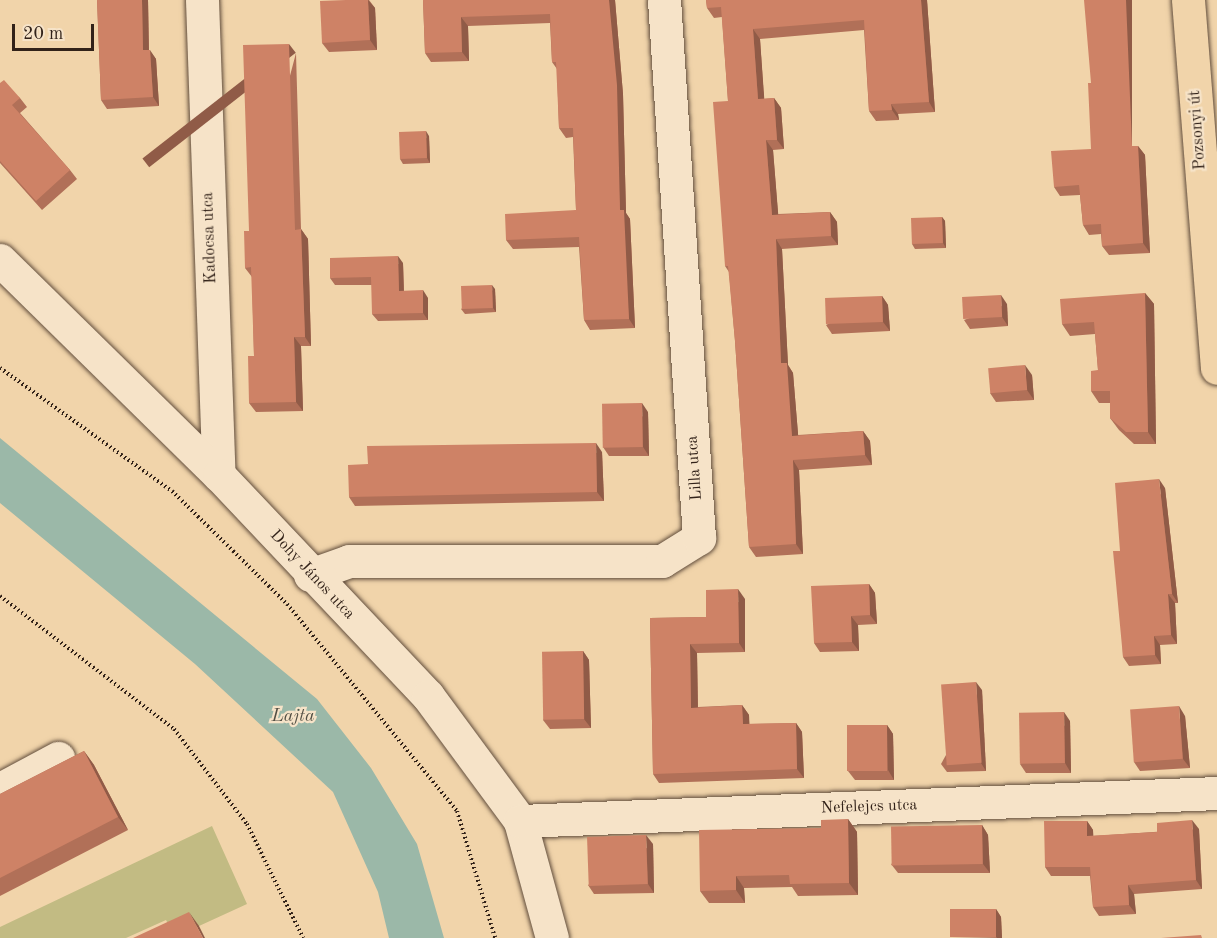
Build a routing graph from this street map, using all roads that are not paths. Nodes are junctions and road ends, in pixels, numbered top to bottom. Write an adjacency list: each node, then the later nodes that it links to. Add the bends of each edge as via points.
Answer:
1 (202, 0): 6 (street, Kadocsa utca)
2 (664, 0): 7 (street, Lilla utca, via 699,538 663,561 349,561)
3 (1188, 0): 5 (main road, Pozsonyi út)
4 (0, 260): 6 (street, Dohy János utca)
5 (1217, 368)
6 (219, 475): 7 (street, Dohy János utca)
7 (310, 575): 11 (street, Dohy János utca, via 428,696)
8 (58, 758): 9 (street)
9 (0, 789)
10 (1217, 793): 11 (street, Nefelejcs utca)
11 (520, 821): 12 (street, Dohy János utca)
12 (552, 938)

